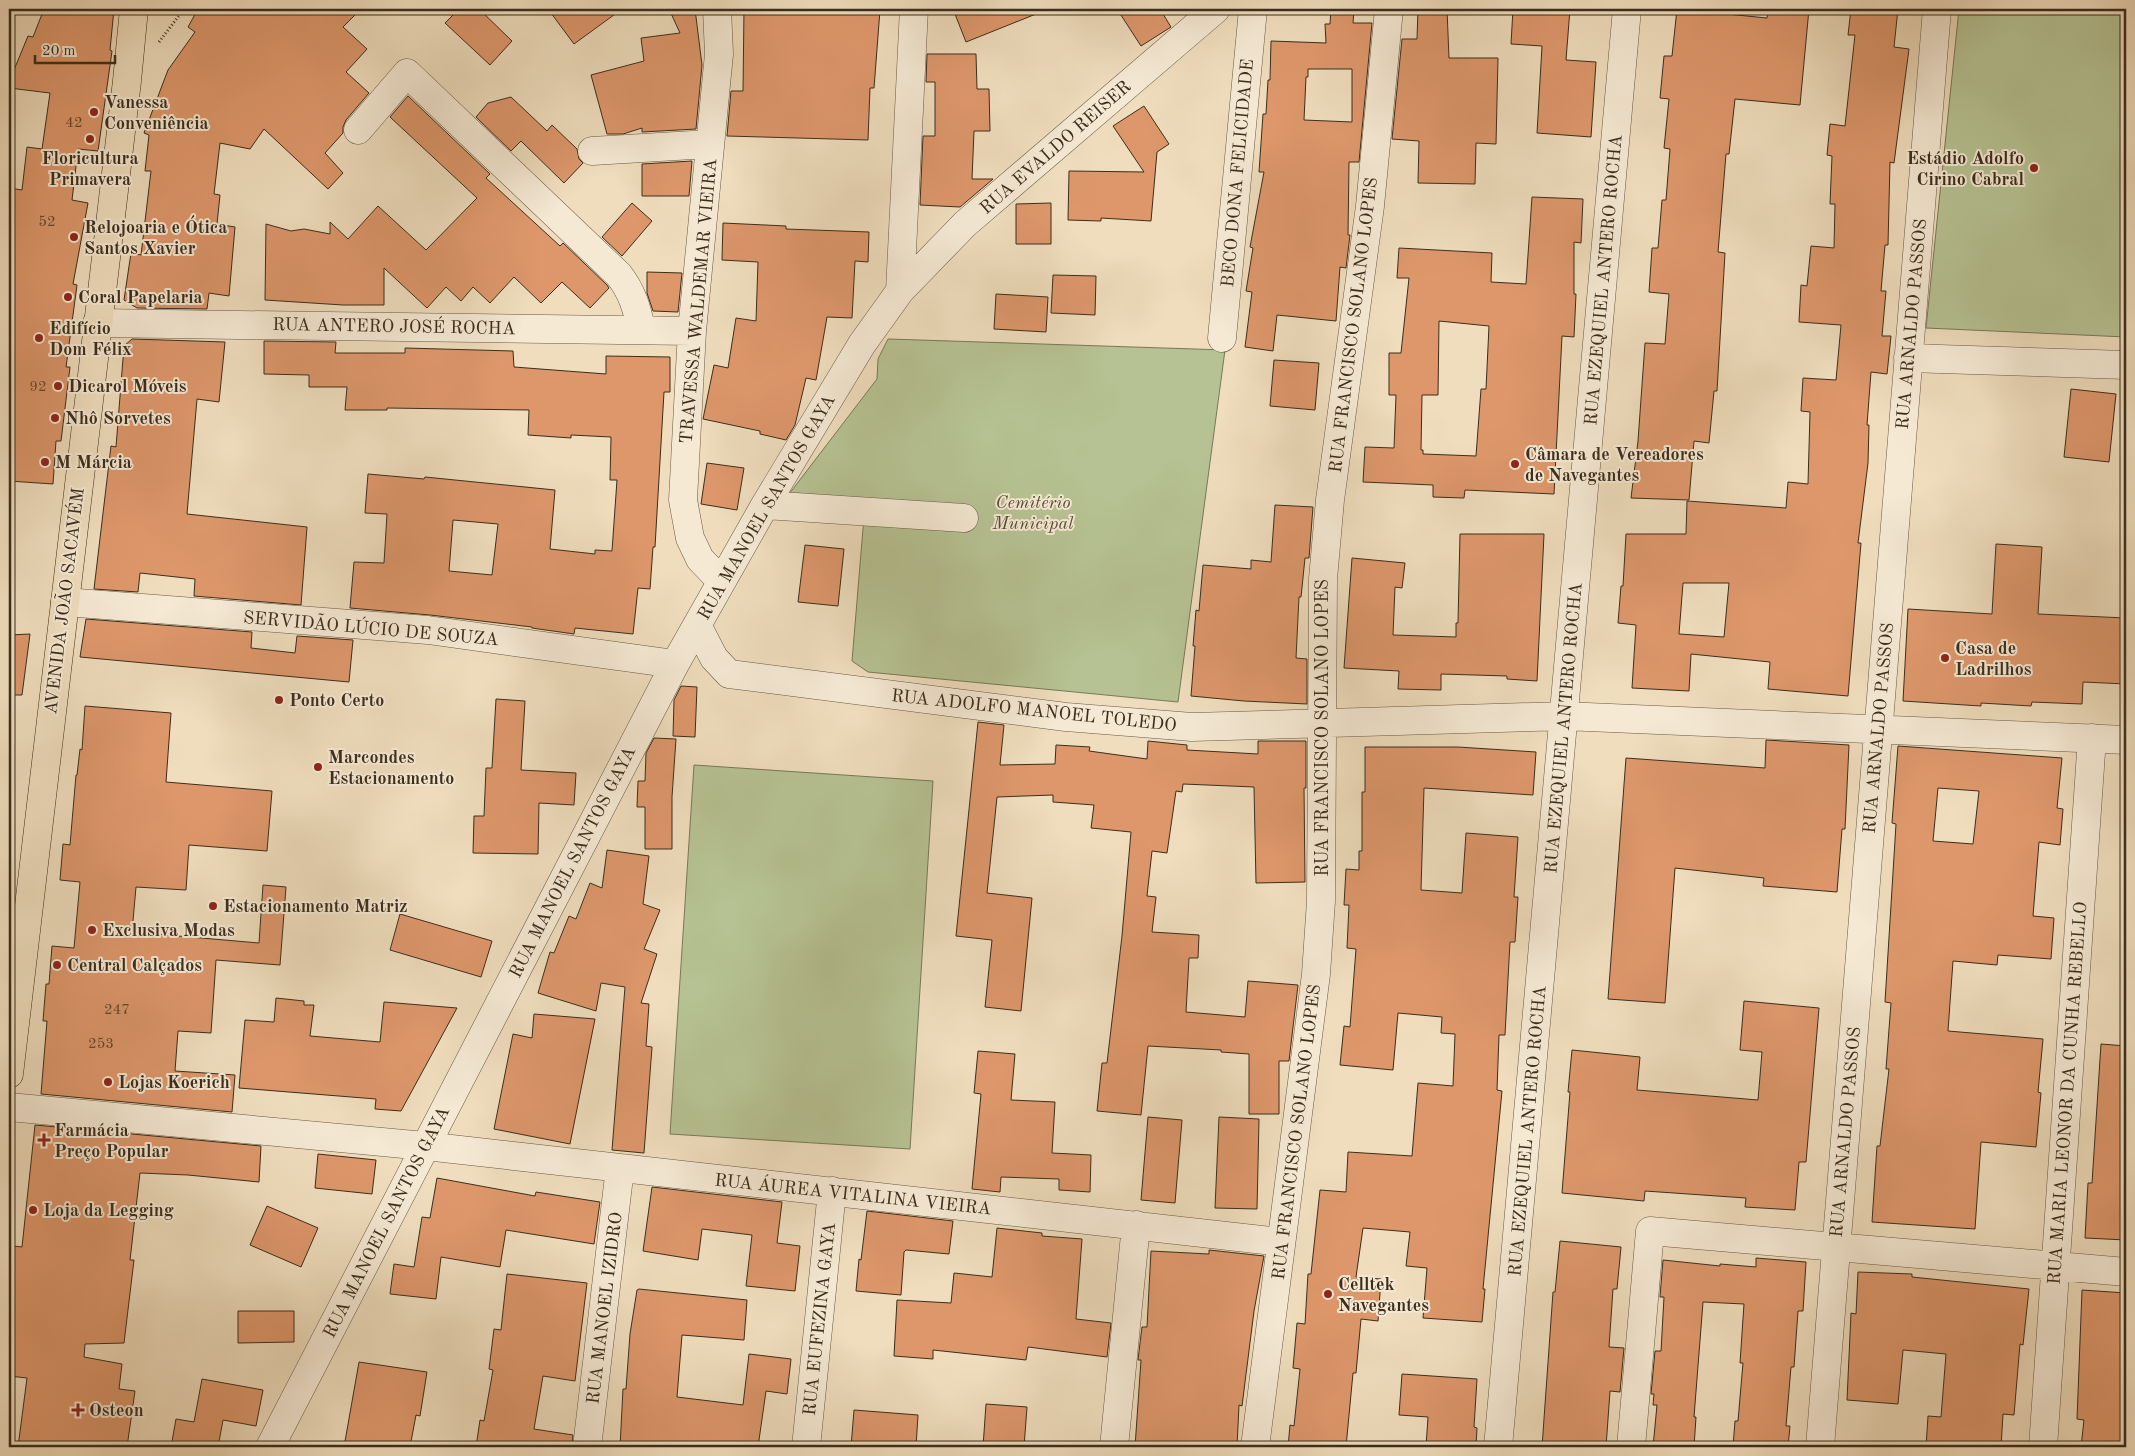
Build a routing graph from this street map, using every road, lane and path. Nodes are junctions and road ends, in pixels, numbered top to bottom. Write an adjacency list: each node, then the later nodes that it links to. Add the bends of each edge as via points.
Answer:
1 (134, 9): 13 (main road, AVENIDA JOÃO SACAVÉM)
2 (717, 9): 10 (street, TRAVESSA WALDEMAR VIEIRA, via 719,54)
3 (914, 9): 12 (street)
4 (1216, 9): 12 (street, RUA EVALDO REISER, via 965,224)
5 (1253, 9): 16 (street, BECO DONA FELICIDADE)
6 (1389, 9): 26 (street, RUA FRANCISCO SOLANO LOPES, via 1370,206 1327,534 1323,579)
7 (1627, 9): 25 (street, RUA EZEQUIEL ANTERO ROCHA)
8 (1937, 9): 17 (street, RUA ARNALDO PASSOS)
9 (358, 130): 14 (street, via 408,73 619,275 631,291)
10 (710, 144): 11 (street); 15 (street, TRAVESSA WALDEMAR VIEIRA)
11 (592, 151)
12 (900, 291): 19 (street, RUA MANOEL SANTOS GAYA, via 862,344)
13 (97, 322): 14 (street, RUA ANTERO JOSÉ ROCHA); 22 (main road, AVENIDA JOÃO SACAVÉM)
14 (640, 329): 15 (street, RUA ANTERO JOSÉ ROCHA)
15 (692, 331): 21 (street, TRAVESSA WALDEMAR VIEIRA, via 683,500 690,538 700,559)
16 (1222, 338)
17 (1908, 358): 18 (street); 27 (street, RUA ARNALDO PASSOS)
18 (2126, 365)
19 (765, 505): 20 (street); 21 (street, RUA MANOEL SANTOS GAYA)
20 (964, 518)
21 (721, 581): 23 (street, RUA MANOEL SANTOS GAYA)
22 (65, 602): 24 (street, SERVIDÃO LÚCIO DE SOUZA, via 428,630); 30 (main road, AVENIDA JOÃO SACAVÉM)
23 (697, 625): 24 (street, RUA MANOEL SANTOS GAYA); 26 (street, RUA ADOLFO MANOEL TOLEDO, via 714,658 729,674 1120,723 1192,727)
24 (675, 664): 32 (street, RUA MANOEL SANTOS GAYA)
25 (1564, 716): 26 (street, RUA ADOLFO MANOEL TOLEDO); 27 (street, RUA ADOLFO MANOEL TOLEDO); 45 (street, RUA EZEQUIEL ANTERO ROCHA)
26 (1322, 724): 36 (street, RUA FRANCISCO SOLANO LOPES, via 1321,901 1316,974)
27 (1878, 728): 28 (street, RUA ADOLFO MANOEL TOLEDO); 37 (street, RUA ARNALDO PASSOS)
28 (2092, 738): 29 (street, RUA ADOLFO MANOEL TOLEDO); 38 (street, RUA MARIA LEONOR DA CUNHA REBELLO)
29 (2126, 740)
30 (9, 1074)
31 (9, 1107): 32 (street, RUA ÁUREA VITALINA VIEIRA)
32 (424, 1146): 33 (street, RUA ÁUREA VITALINA VIEIRA); 40 (street, RUA MANOEL SANTOS GAYA)
33 (620, 1168): 34 (street, RUA ÁUREA VITALINA VIEIRA); 41 (street, RUA MANOEL IZIDRO)
34 (832, 1192): 35 (street, RUA ÁUREA VITALINA VIEIRA); 42 (street, RUA EUFEZINA GAYA)
35 (1136, 1225): 36 (street, RUA ÁUREA VITALINA VIEIRA); 43 (street)
36 (1281, 1242): 44 (street, RUA FRANCISCO SOLANO LOPES)
37 (1836, 1247): 38 (street); 46 (street, via 1650,1231); 47 (street, RUA ARNALDO PASSOS)
38 (2055, 1266): 39 (street); 48 (street, RUA MARIA LEONOR DA CUNHA REBELLO)
39 (2126, 1272)
40 (270, 1447)
41 (587, 1447)
42 (806, 1447)
43 (1114, 1447)
44 (1255, 1447)
45 (1498, 1447)
46 (1631, 1447)
47 (1820, 1447)
48 (2043, 1447)

